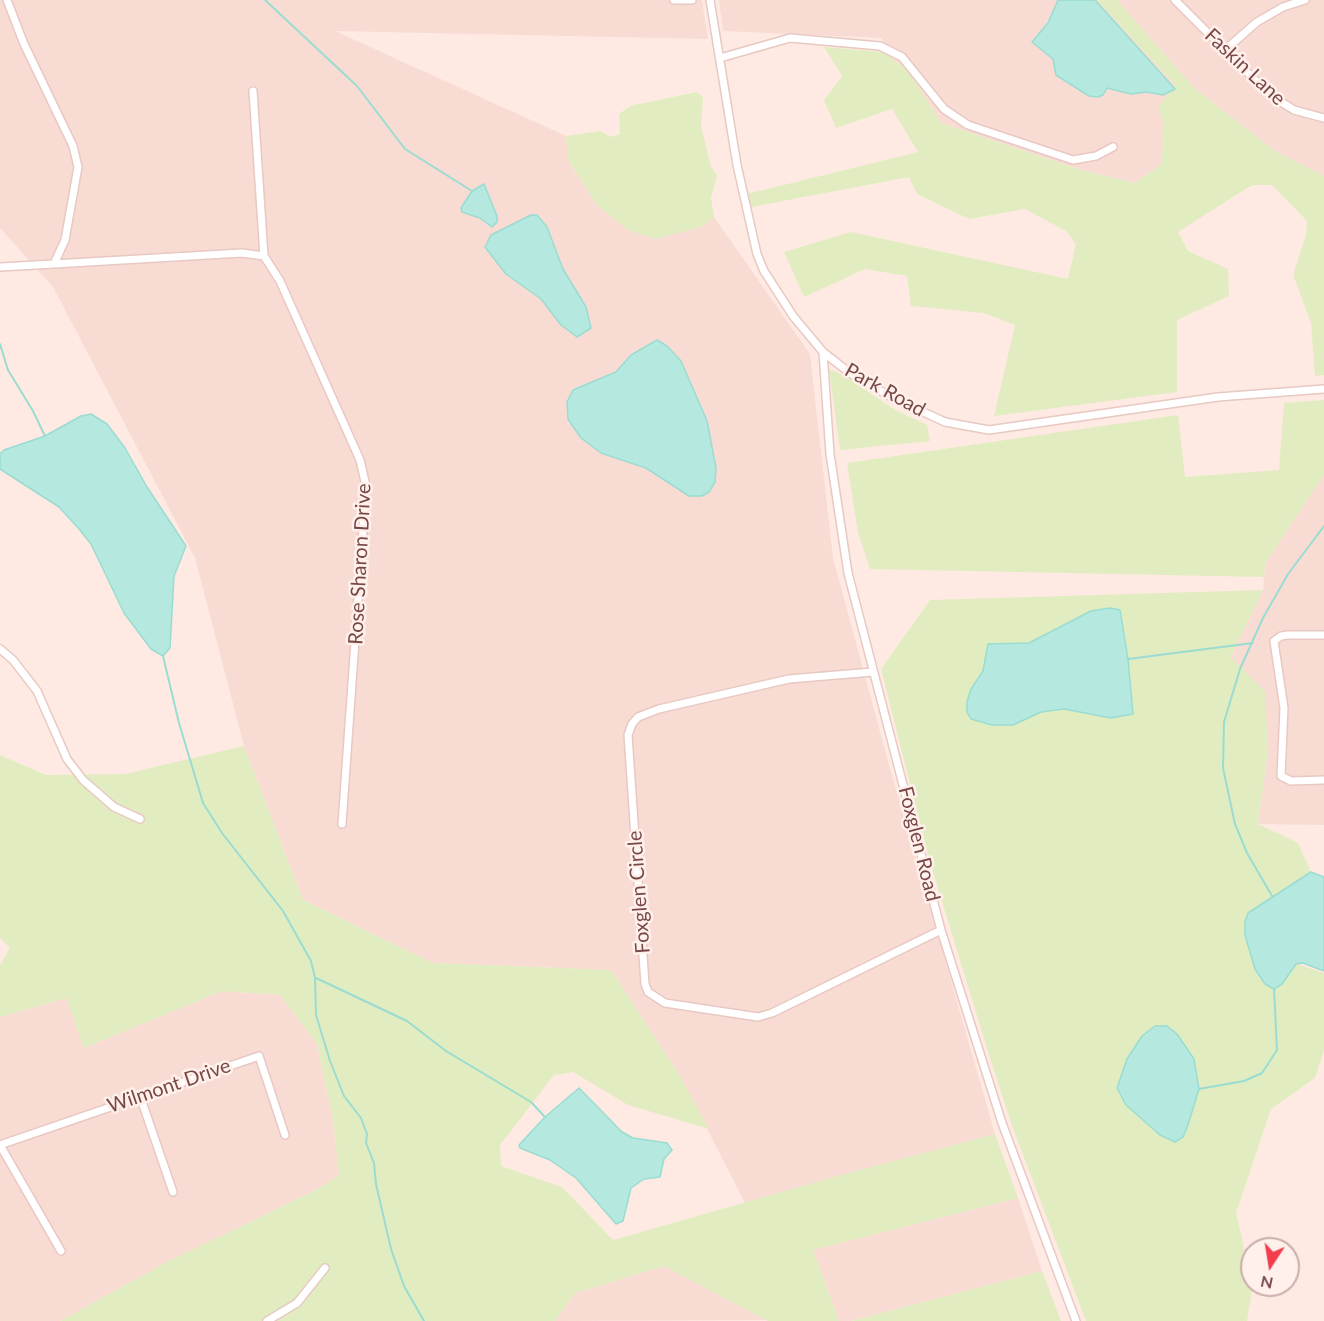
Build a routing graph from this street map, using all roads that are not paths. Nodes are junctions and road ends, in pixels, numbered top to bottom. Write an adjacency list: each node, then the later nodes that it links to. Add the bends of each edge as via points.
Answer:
1 (7, 0): 13 (street, via 77,158 78,175 65,240)
2 (674, 0): 3 (street)
3 (692, 0)
4 (710, 0): 8 (street, Park Road)
5 (1175, 0): 7 (street, Faskin Lane)
6 (1305, 0): 7 (street, via 1266,16)
7 (1225, 50): 10 (street, Faskin Lane, via 1278,101)
8 (720, 58): 11 (street, via 790,38 879,45 902,57 944,109 968,125 1073,160 1088,159); 15 (street, Park Road, via 736,165 757,254 782,301)
9 (253, 91): 12 (street, Rose Sharon Drive)
10 (1324, 118)
11 (1113, 147)
12 (264, 256): 13 (street, via 242,253); 22 (street, Rose Sharon Drive, via 280,282 364,470)
13 (54, 264): 14 (street)
14 (0, 267)
15 (823, 352): 16 (street, Park Road, via 891,397 945,422 989,430 1218,397); 19 (street, Foxglen Road, via 830,453 842,537)
16 (1324, 389)
17 (1324, 634): 20 (street, via 1288,635 1274,641 1284,708 1281,776 1291,781)
18 (0, 650): 21 (street, via 37,691 67,759 82,780 114,807)
19 (873, 672): 23 (street, Foxglen Road); 23 (street, Foxglen Circle, via 789,679 658,709 638,717 632,724 628,735 645,984 648,993 664,1003 758,1017)
20 (1324, 780)
21 (140, 819)
22 (342, 824)
23 (941, 930): 31 (street, Foxglen Road, via 1002,1123)
24 (140, 1096): 25 (street, Wilmont Drive, via 259,1056); 26 (street, Wilmont Drive); 27 (street)
25 (285, 1135)
26 (0, 1145): 28 (street)
27 (173, 1192)
28 (61, 1251)
29 (325, 1268): 30 (street, via 297,1303)
30 (267, 1321)
31 (1076, 1321)

